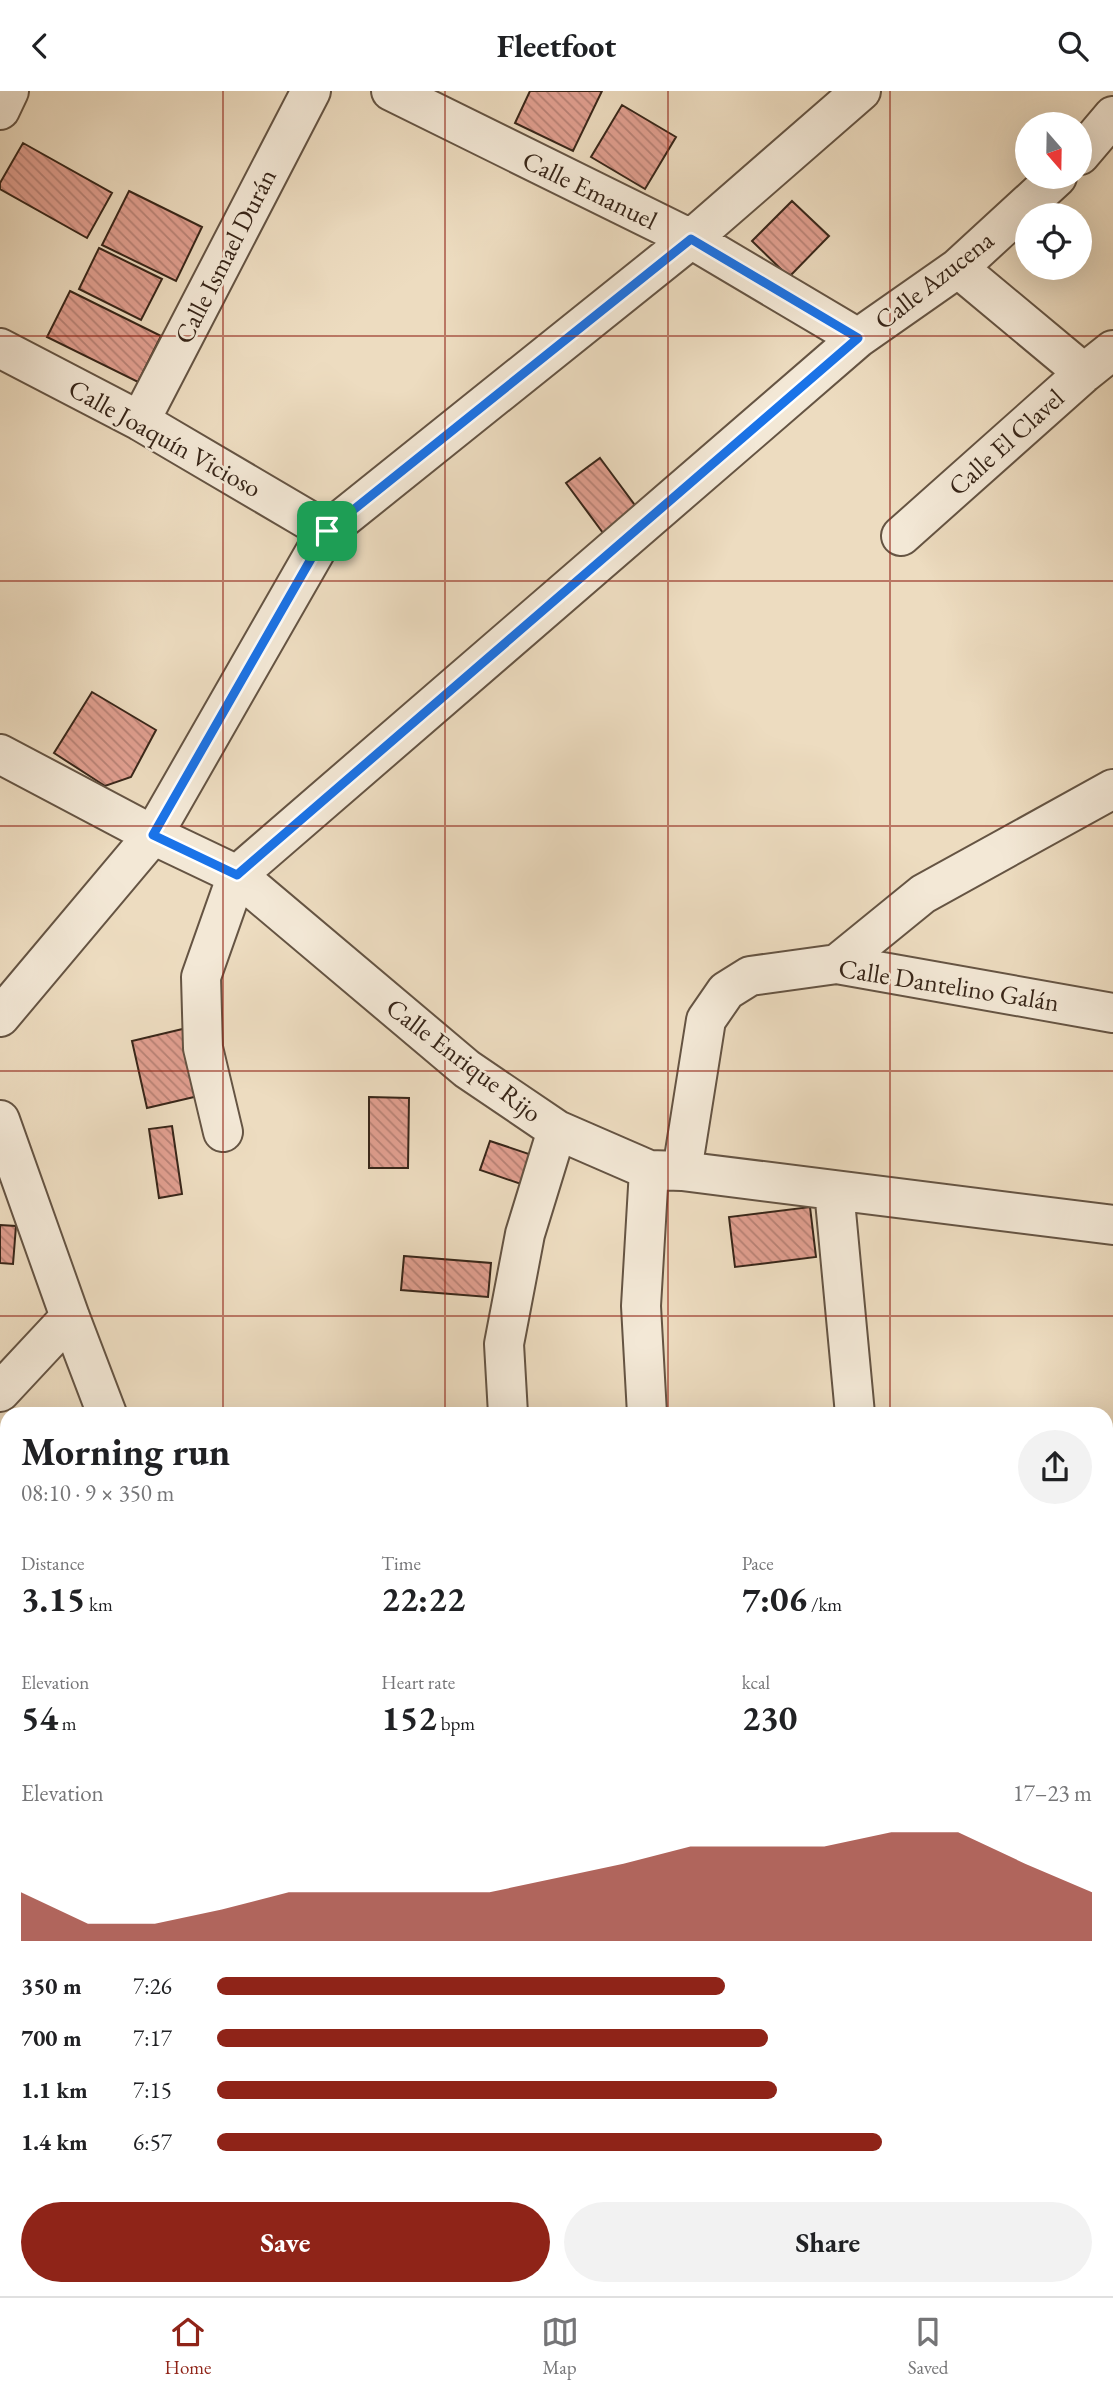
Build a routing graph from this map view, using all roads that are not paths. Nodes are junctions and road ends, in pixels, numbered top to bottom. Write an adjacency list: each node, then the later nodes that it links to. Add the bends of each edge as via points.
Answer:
1 (9, 91): 5 (street)
2 (311, 91): 14 (street, Calle Ismael Durán)
3 (391, 91): 9 (street, Calle Emanuel)
4 (861, 91): 9 (street)
5 (0, 110)
6 (1113, 116): 7 (street)
7 (1092, 141)
8 (1044, 189): 10 (street, Calle Azucena)
9 (691, 239): 11 (street, Calle Emanuel); 15 (street)
10 (958, 268): 11 (street, Calle Azucena); 13 (street)
11 (858, 338): 20 (street, Calle Azucena)
12 (0, 348): 14 (street, Calle Joaquín Vicioso)
13 (1098, 362): 16 (street, Calle El Clavel)
14 (140, 421): 15 (street, Calle Joaquín Vicioso)
15 (327, 531): 19 (street)
16 (901, 536)
17 (0, 754): 19 (street, Calle Enrique Rijo)
18 (1113, 789): 21 (street, via 923,894)
19 (153, 835): 20 (street, Calle Enrique Rijo); 23 (street)
20 (237, 875): 25 (street, Calle Enrique Rijo, via 467,1069); 26 (street, via 201,977 202,1048)
21 (837, 964): 22 (street, Calle Dantelino Galán); 27 (street, Calle Dantelino Galán, via 750,975 726,991 706,1020)
22 (1113, 1013)
23 (0, 1017)
24 (0, 1120): 30 (street)
25 (557, 1130): 27 (street, Calle Enrique Rijo); 33 (street, via 525,1234 504,1344)
26 (223, 1132)
27 (666, 1170): 28 (street, Calle Enrique Rijo); 34 (street, Calle Dantelino Galán, via 642,1306)
28 (834, 1190): 29 (street, Calle Enrique Rijo); 35 (street)
29 (1113, 1225)
30 (69, 1317): 31 (street); 32 (street)
31 (0, 1392)
32 (104, 1407)
33 (508, 1407)
34 (647, 1407)
35 (854, 1407)

